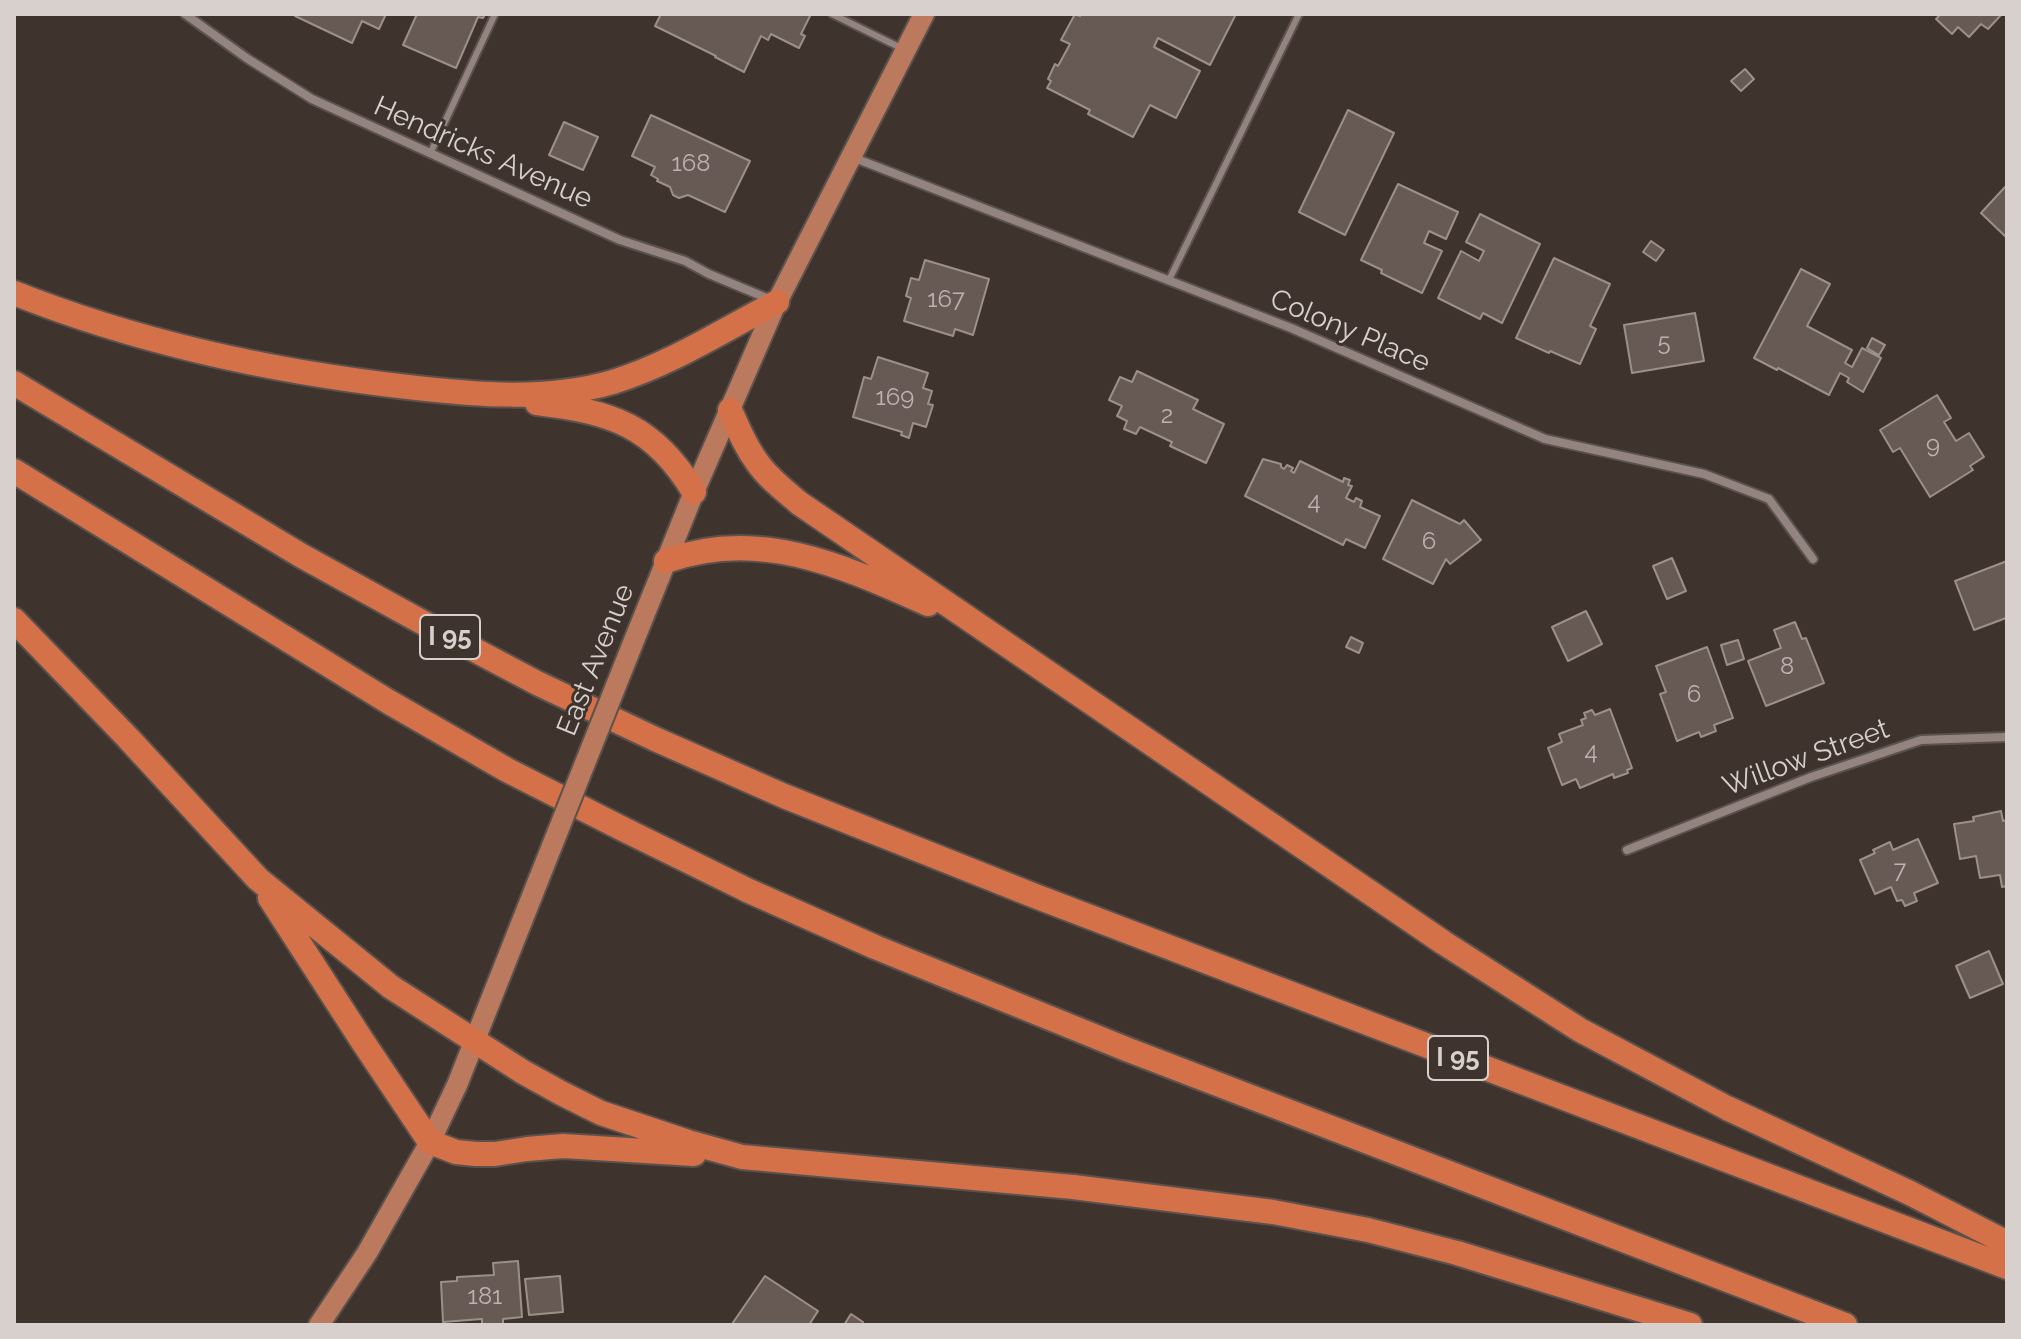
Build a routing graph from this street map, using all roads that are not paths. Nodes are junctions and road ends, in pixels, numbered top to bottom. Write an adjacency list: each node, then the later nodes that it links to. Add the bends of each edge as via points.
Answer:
1 (495, 14): 7 (lane)
2 (832, 14): 6 (lane)
3 (924, 14): 6 (main road, East Avenue)
4 (1299, 14): 9 (lane)
5 (191, 15): 7 (street, Hendricks Avenue, via 312,99)
6 (906, 50): 8 (main road, East Avenue)
7 (430, 154): 11 (street, Hendricks Avenue, via 620,240 685,261)
8 (851, 156): 9 (street, Colony Place); 11 (main road, East Avenue)
9 (1169, 280): 17 (street, Colony Place, via 1545,439 1704,474 1769,499)
10 (14, 293): 13 (highway, via 200,352)
11 (777, 302): 13 (highway, via 676,356 612,382 551,393); 14 (main road, East Avenue)
12 (14, 383): 28 (highway, I 95, via 302,556 537,683 655,739 784,796 1161,945)
13 (464, 393): 16 (highway, via 573,407 628,425 670,459)
14 (730, 410): 16 (main road, East Avenue); 20 (highway, via 758,464 775,483)
15 (14, 471): 31 (highway, via 507,770 749,891 1084,1033)
16 (694, 492): 18 (main road, East Avenue)
17 (1813, 559)
18 (666, 561): 20 (highway, via 691,552 744,547 817,560 939,609); 24 (main road, East Avenue, bridge)
19 (14, 620): 23 (highway)
20 (1021, 655): 27 (highway, via 1580,1030 1727,1108)
21 (2007, 737): 22 (street, Willow Street, via 1921,740)
22 (1627, 850)
23 (258, 879): 24 (highway, via 383,981); 25 (highway)
24 (474, 1041): 25 (main road, East Avenue); 26 (highway, via 601,1113)
25 (430, 1142): 26 (highway, via 476,1154 563,1146); 29 (main road, East Avenue)
26 (742, 1157): 30 (highway, via 1073,1187 1273,1212 1457,1253)
27 (2007, 1243)
28 (2007, 1267)
29 (319, 1325)
30 (1690, 1325)
31 (1845, 1325)

